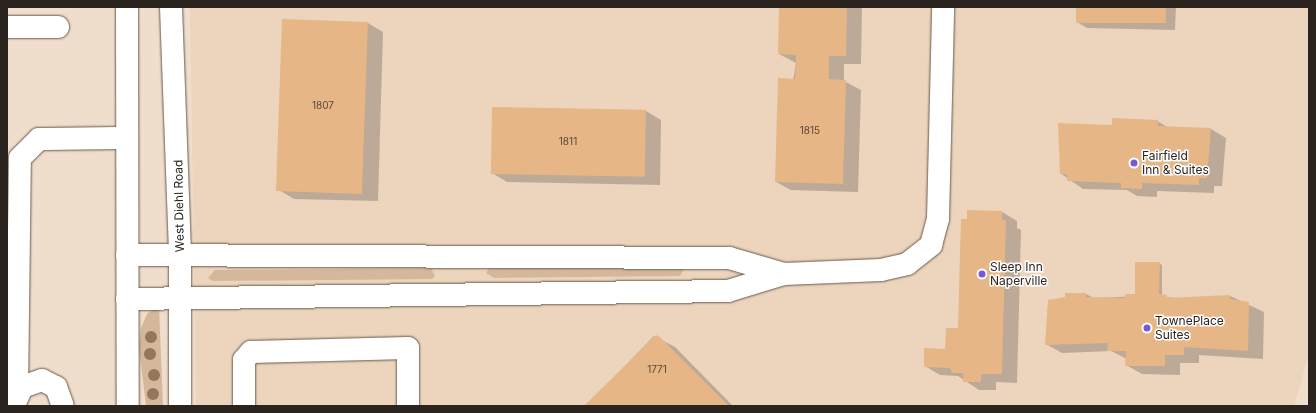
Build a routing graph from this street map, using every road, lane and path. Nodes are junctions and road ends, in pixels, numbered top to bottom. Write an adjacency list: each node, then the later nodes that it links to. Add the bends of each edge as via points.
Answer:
1 (127, 7): 6 (street)
2 (171, 7): 8 (street, West Diehl Road)
3 (943, 7): 10 (street, via 938,219 931,245 916,260 895,268)
4 (58, 26): 5 (street)
5 (7, 27)
6 (125, 138): 7 (street, via 39,139 20,158); 9 (street)
7 (13, 198): 13 (street)
8 (180, 254): 9 (street); 10 (street, via 459,259 729,258); 12 (street, West Diehl Road)
9 (127, 255): 11 (street)
10 (784, 274): 12 (street, via 728,291)
11 (127, 299): 12 (street); 16 (street)
12 (179, 299): 17 (street, West Diehl Road)
13 (12, 369): 14 (street)
14 (16, 400): 15 (street, via 27,383 42,380 56,386)
15 (63, 406)
16 (128, 406)
17 (180, 406)
18 (244, 406): 19 (street, via 244,360 251,352 408,348)
19 (408, 406)

